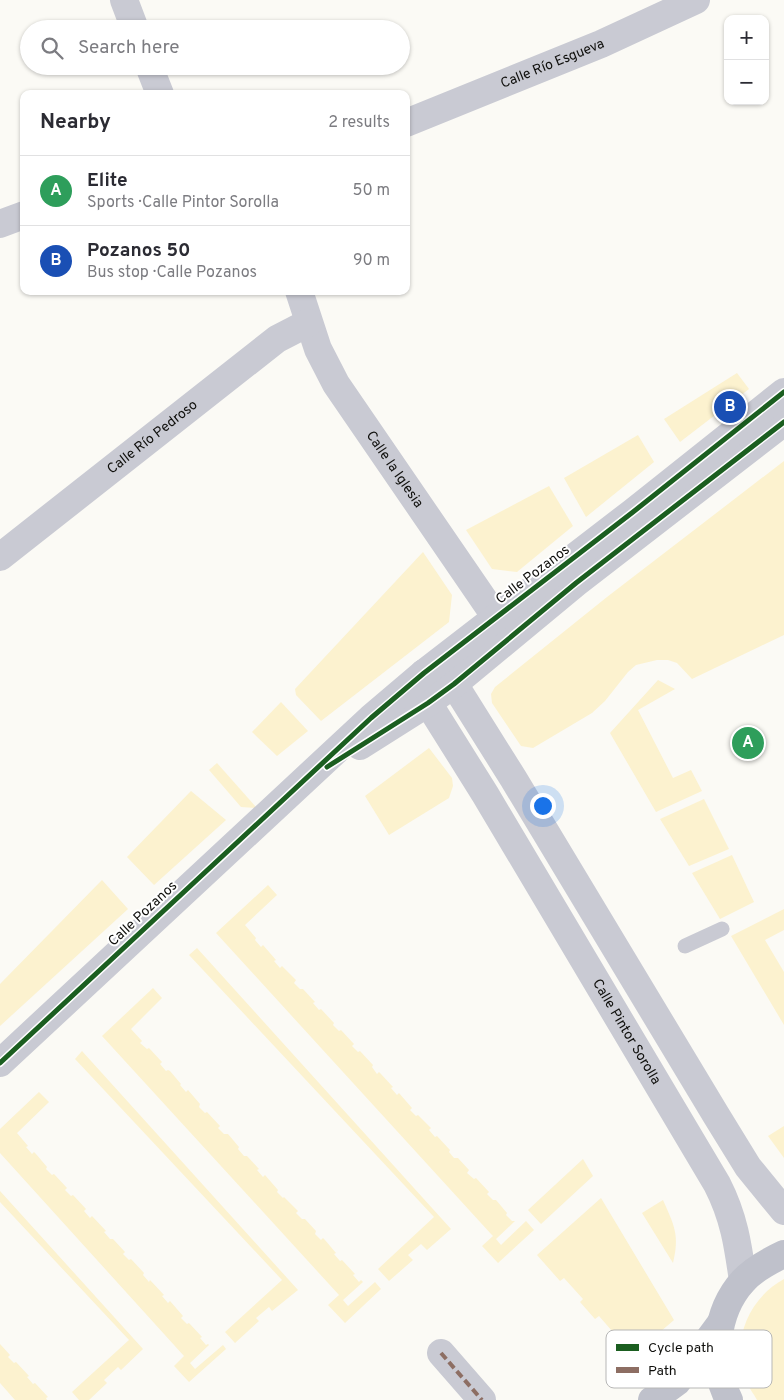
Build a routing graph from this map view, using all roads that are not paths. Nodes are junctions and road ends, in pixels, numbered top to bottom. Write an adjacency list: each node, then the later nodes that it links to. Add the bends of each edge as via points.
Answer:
1 (124, 0): 3 (street)
2 (696, 0): 6 (street, Calle Río Esgueva, via 601,44)
3 (132, 20)
4 (153, 75): 5 (street)
5 (158, 90)
6 (410, 121)
7 (20, 216): 8 (street)
8 (0, 224)
9 (300, 295): 10 (street, Calle la Iglesia)
10 (308, 323): 13 (street, Calle Río Pedroso, via 277,339); 14 (street, Calle la Iglesia, via 336,384)
11 (784, 392): 14 (street, Calle Pozanos, via 633,512)
12 (784, 422): 14 (street, Calle Pozanos, via 576,583)
13 (0, 557)
14 (502, 627): 15 (street, Calle Pozanos); 16 (street, Calle Pozanos)
15 (424, 673): 16 (street); 17 (street, via 422,690); 19 (street, Calle Pozanos)
16 (454, 684): 17 (street, Calle Pozanos); 18 (street)
17 (428, 703): 19 (street, Calle Pozanos); 20 (street, Calle Pintor Sorolla)
18 (513, 778): 20 (street); 24 (street, via 739,1152)
19 (302, 783): 23 (street, Calle Pozanos)
20 (485, 794): 26 (street, Calle Pintor Sorolla, via 724,1197 738,1239)
21 (722, 929): 22 (lane)
22 (685, 946)
23 (0, 1063)
24 (784, 1211)
25 (784, 1254): 26 (main road, via 764,1263)
26 (743, 1281): 27 (main road, via 733,1294)
27 (721, 1322): 28 (main road); 29 (main road)
28 (715, 1330)
29 (720, 1330)
30 (441, 1353): 33 (street)
31 (669, 1388): 34 (main road)
32 (724, 1388): 35 (main road)
33 (482, 1400)
34 (652, 1400)
35 (729, 1400)

